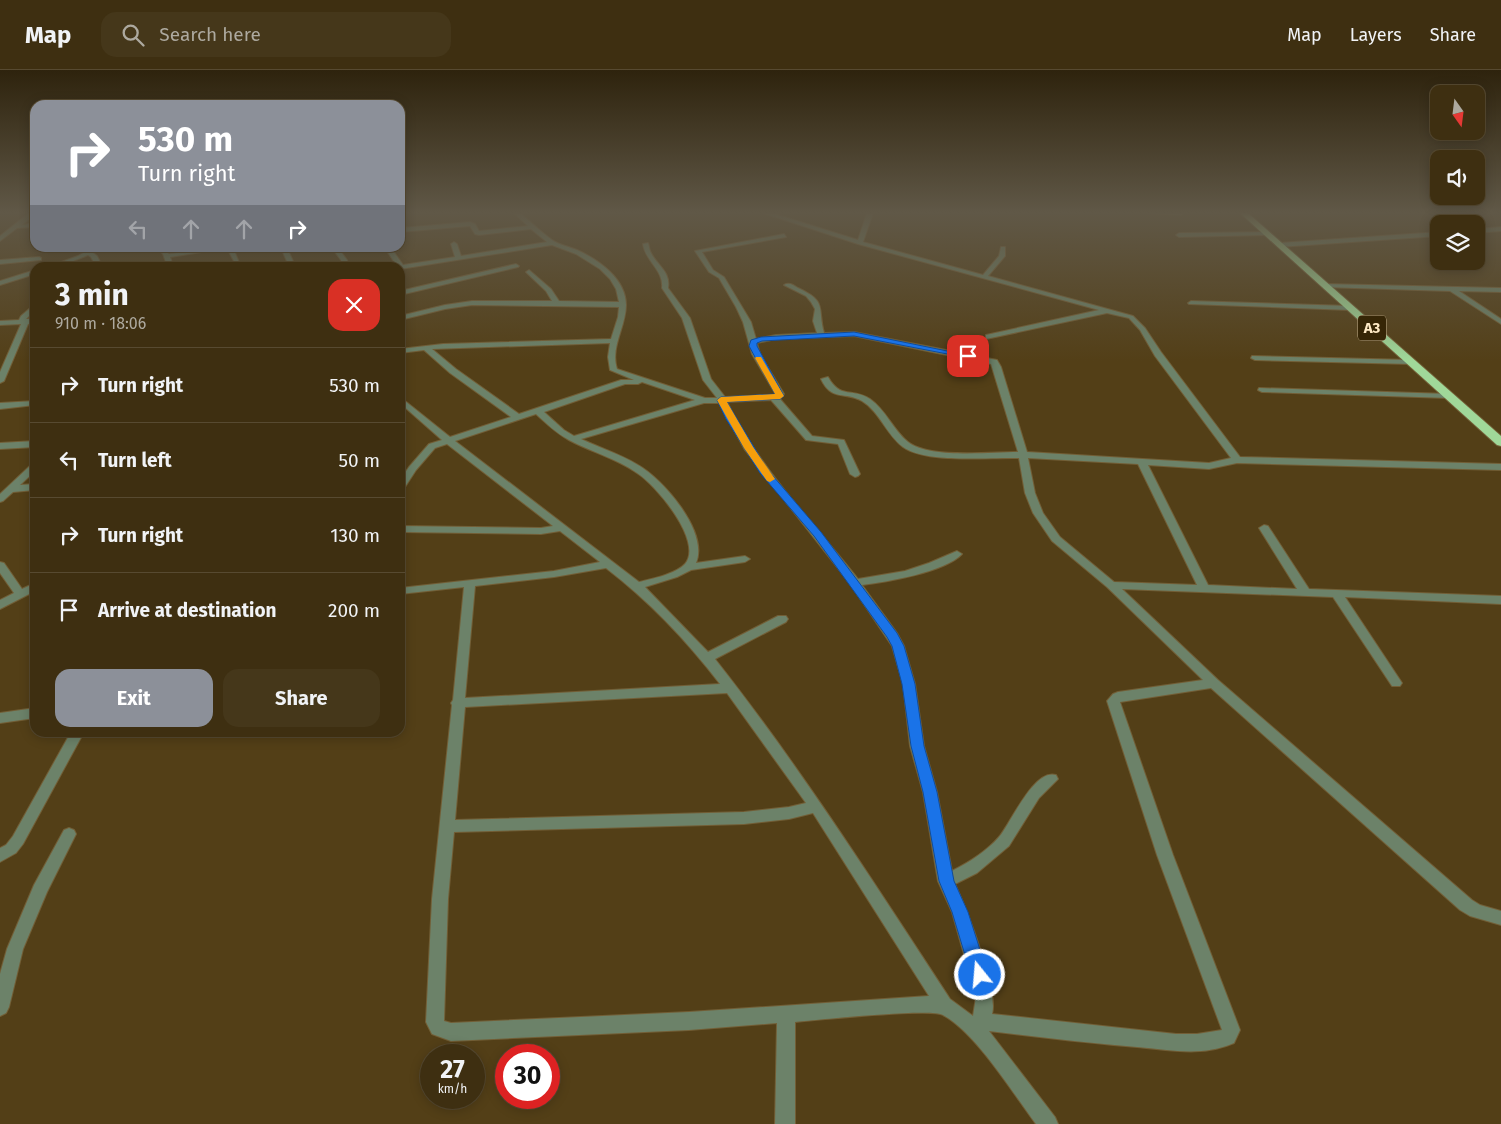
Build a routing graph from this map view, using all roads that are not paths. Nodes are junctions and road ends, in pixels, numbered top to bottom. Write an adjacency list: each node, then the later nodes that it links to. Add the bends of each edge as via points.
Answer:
1 (427, 262): 8 (street)
2 (594, 262): 21 (street, via 616,283)
3 (655, 262): 44 (street, via 666,281 665,288 686,318 707,380)
4 (705, 262): 33 (street, via 721,277 747,322)
5 (932, 262): 12 (street)
6 (997, 262): 12 (street)
7 (1298, 262): 15 (highway, A3)
8 (405, 266)
9 (516, 266): 18 (street)
10 (529, 272): 20 (street, via 549,290)
11 (30, 274): 13 (street)
12 (984, 277): 24 (street)
13 (0, 283)
14 (787, 285): 30 (street, via 814,300)
15 (1325, 286): 16 (street); 22 (highway, A3)
16 (1450, 288): 17 (street); 28 (street)
17 (1501, 290)
18 (405, 292)
19 (1191, 302): 22 (street)
20 (557, 303): 21 (street); 25 (street, via 460,304)
21 (623, 305): 32 (street)
22 (1350, 308): 37 (highway, A3)
23 (30, 311): 27 (street, via 22,319)
24 (1106, 311): 31 (street); 57 (street, via 1136,321)
25 (405, 317)
26 (30, 321): 27 (street)
27 (25, 322): 29 (street); 40 (street)
28 (1501, 322)
29 (0, 323)
30 (821, 335): 33 (street, via 776,337); 56 (street, via 866,336 994,362)
31 (989, 337)
32 (615, 341): 34 (street); 38 (street, via 612,365)
33 (753, 342): 43 (street, via 760,361 780,394)
34 (426, 348): 35 (street); 50 (street)
35 (405, 350)
36 (1255, 358): 37 (street)
37 (1410, 362): 42 (highway, A3)
38 (627, 379): 45 (street); 49 (street)
39 (825, 379): 56 (street, via 833,392 868,402 902,442 920,452)
40 (0, 380)
41 (1262, 390): 42 (street)
42 (1449, 396): 51 (highway, A3)
43 (774, 398): 44 (street); 63 (street, via 809,438 841,442)
44 (721, 400): 45 (street); 77 (street, via 764,470)
45 (704, 401): 52 (street)
46 (30, 403): 48 (street)
47 (405, 403): 53 (street)
48 (0, 406)
49 (537, 410): 50 (street); 52 (street)
50 (516, 416): 53 (street)
51 (1498, 438)
52 (573, 439): 75 (street, via 645,473 664,494 690,530 694,557)
53 (448, 440): 61 (street, via 432,446); 68 (street)
54 (30, 444): 55 (street)
55 (0, 446)
56 (1024, 455): 58 (street); 79 (street, via 1030,493 1046,527)
57 (1237, 460): 58 (street, via 1209,466); 59 (street)
58 (1142, 462): 80 (street)
59 (1501, 467)
60 (405, 468): 61 (street)
61 (412, 469): 64 (street)
62 (30, 471): 66 (street)
63 (855, 474)
64 (405, 480)
65 (30, 487): 66 (street)
66 (12, 489): 67 (street)
67 (0, 499)
68 (561, 528): 70 (street, via 532,531); 73 (street)
69 (1264, 528): 83 (street)
70 (405, 529)
71 (957, 554): 77 (street, via 921,570)
72 (745, 559): 75 (street)
73 (609, 564): 76 (street); 78 (street)
74 (0, 565): 85 (street)
75 (688, 568): 78 (street)
76 (470, 583): 82 (street); 93 (street)
77 (855, 584): 102 (street, via 893,636 902,659)
78 (636, 586): 89 (street)
79 (1111, 586): 80 (street); 90 (street)
80 (1204, 588): 83 (street)
81 (30, 589): 85 (street)
82 (405, 590)
83 (1305, 592): 84 (street)
84 (1336, 593): 86 (street); 91 (street)
85 (20, 594): 87 (street)
86 (1501, 600)
87 (0, 605)
88 (782, 619): 89 (street)
89 (707, 658): 92 (street)
90 (1214, 683): 103 (street, via 1466,904 1476,912); 107 (street, via 1118,697 1113,701 1165,855 1226,1015 1230,1030 1228,1037 1218,1042 1197,1044)
91 (1396, 683)
92 (729, 688): 93 (street); 98 (street)
93 (457, 703): 99 (street)
94 (30, 714): 95 (street)
95 (0, 718)
96 (75, 737): 101 (street, via 18,840)
97 (1051, 778): 102 (street, via 1034,794 1004,842 972,868)
98 (816, 806): 99 (street, via 744,818); 104 (street)
99 (446, 826): 106 (street, via 435,1001 435,1022 441,1030)
100 (68, 834): 105 (street, via 15,949)
101 (0, 856)
102 (946, 881): 107 (street, via 960,912 983,986 985,997)
103 (1501, 918)
104 (944, 1005): 106 (street); 107 (street)
105 (0, 1007)
106 (786, 1015): 108 (street)
107 (978, 1025): 109 (street)
108 (786, 1124)
109 (1048, 1124)

